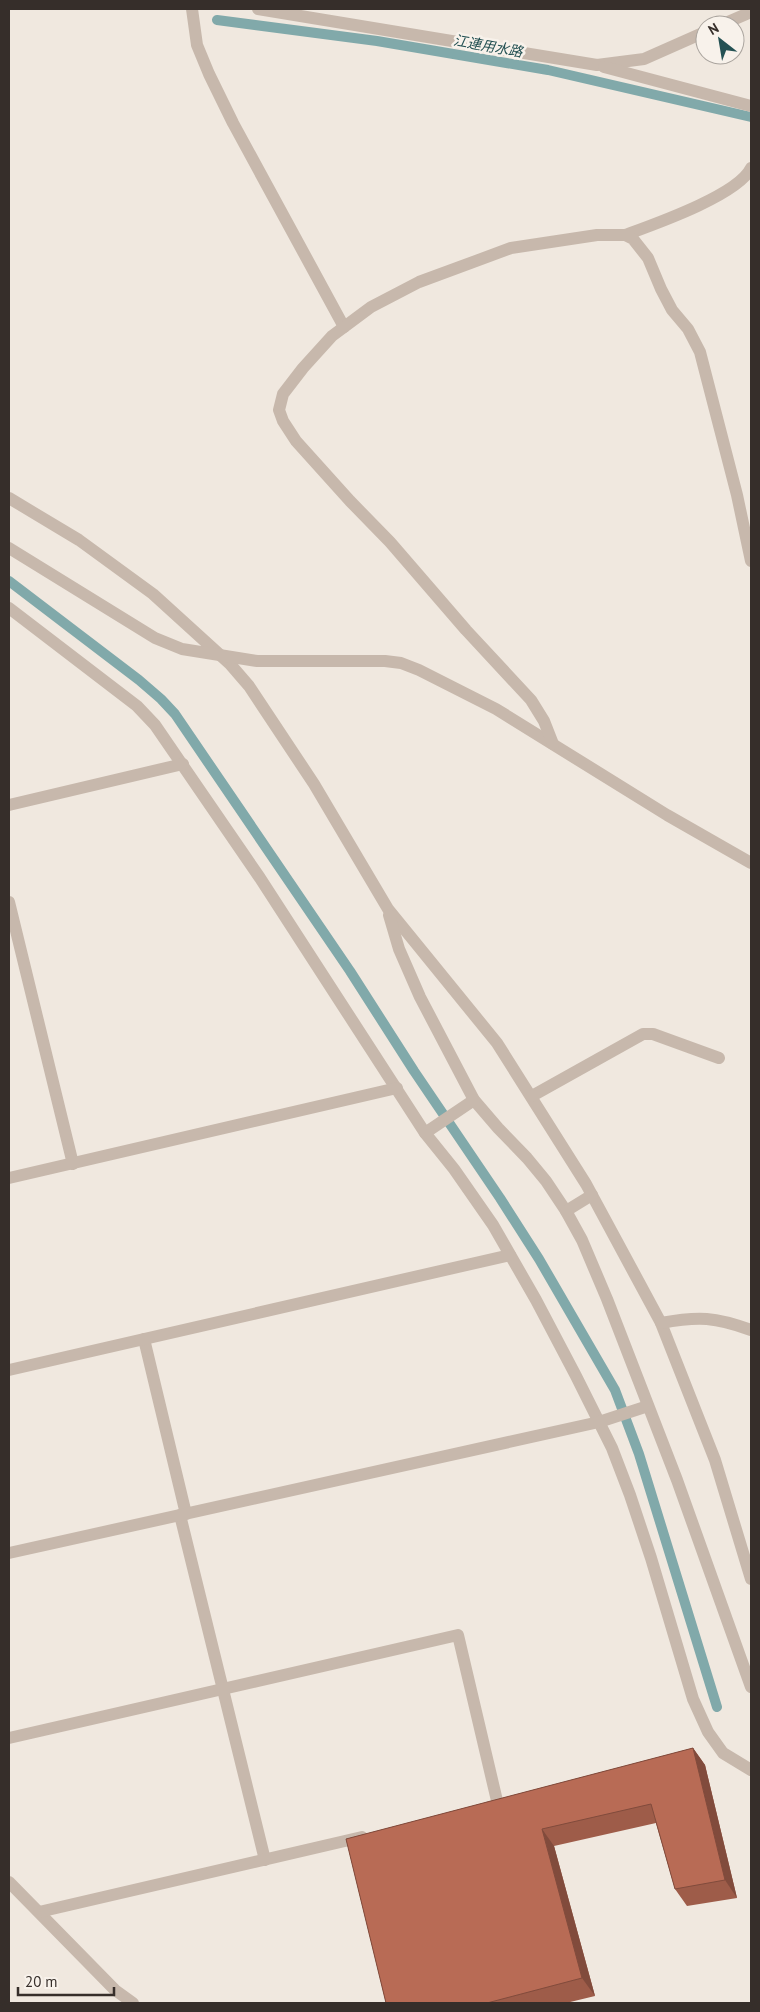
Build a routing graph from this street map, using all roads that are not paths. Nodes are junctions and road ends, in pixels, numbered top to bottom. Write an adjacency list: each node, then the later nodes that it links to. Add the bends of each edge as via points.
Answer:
1 (192, 9): 8 (street, via 196,45 209,74)
2 (258, 9): 4 (street)
3 (695, 36): 4 (street, via 644,58)
4 (597, 65): 5 (street)
5 (751, 106)
6 (751, 168): 7 (street, via 734,186 712,198)
7 (625, 235): 8 (street, via 597,235 511,248 419,282 371,307); 11 (street, via 633,239 648,258 672,310 688,329 700,352)
8 (344, 328): 14 (street, via 332,336 283,394 279,410 283,421 296,441 531,700)
9 (9, 498): 13 (street, via 79,540 153,594)
10 (9, 548): 13 (street, via 155,638 182,649)
11 (751, 561)
12 (10, 610): 15 (street, via 137,706)
13 (222, 656): 14 (street, via 257,661 401,663 496,709); 19 (street, via 249,686 314,784)
14 (553, 744): 17 (street, via 668,815)
15 (183, 764): 16 (street); 21 (street)
16 (9, 805)
17 (750, 860)
18 (9, 902): 25 (street)
19 (388, 910): 22 (street, via 497,1043); 23 (street, via 399,949 420,997)
20 (719, 1058): 22 (street, via 653,1034 643,1034)
21 (397, 1088): 24 (street); 25 (street)
22 (532, 1096): 27 (street)
23 (474, 1100): 24 (street); 28 (street, via 528,1158)
24 (425, 1133): 29 (street, via 493,1225)
25 (73, 1164): 26 (street)
26 (9, 1178)
27 (592, 1196): 28 (street); 30 (street)
28 (566, 1211): 34 (street, via 582,1240)
29 (510, 1255): 32 (street); 35 (street)
30 (661, 1323): 31 (street, via 691,1317 715,1319); 38 (street, via 714,1460)
31 (751, 1330)
32 (144, 1339): 33 (street); 36 (street)
33 (9, 1370)
34 (648, 1406): 35 (street); 39 (street)
35 (599, 1422): 36 (street); 42 (street, via 630,1495 693,1699 708,1732 723,1752)
36 (183, 1515): 37 (street); 40 (street)
37 (9, 1553)
38 (751, 1579)
39 (751, 1687)
40 (222, 1689): 41 (street); 43 (street, via 458,1635 498,1805); 45 (street)
41 (9, 1738)
42 (751, 1770)
43 (480, 1809)
44 (377, 1833): 45 (street)
45 (264, 1860): 47 (street)
46 (9, 1882): 47 (street)
47 (38, 1912): 48 (street, via 115,1990)
48 (133, 2003)

